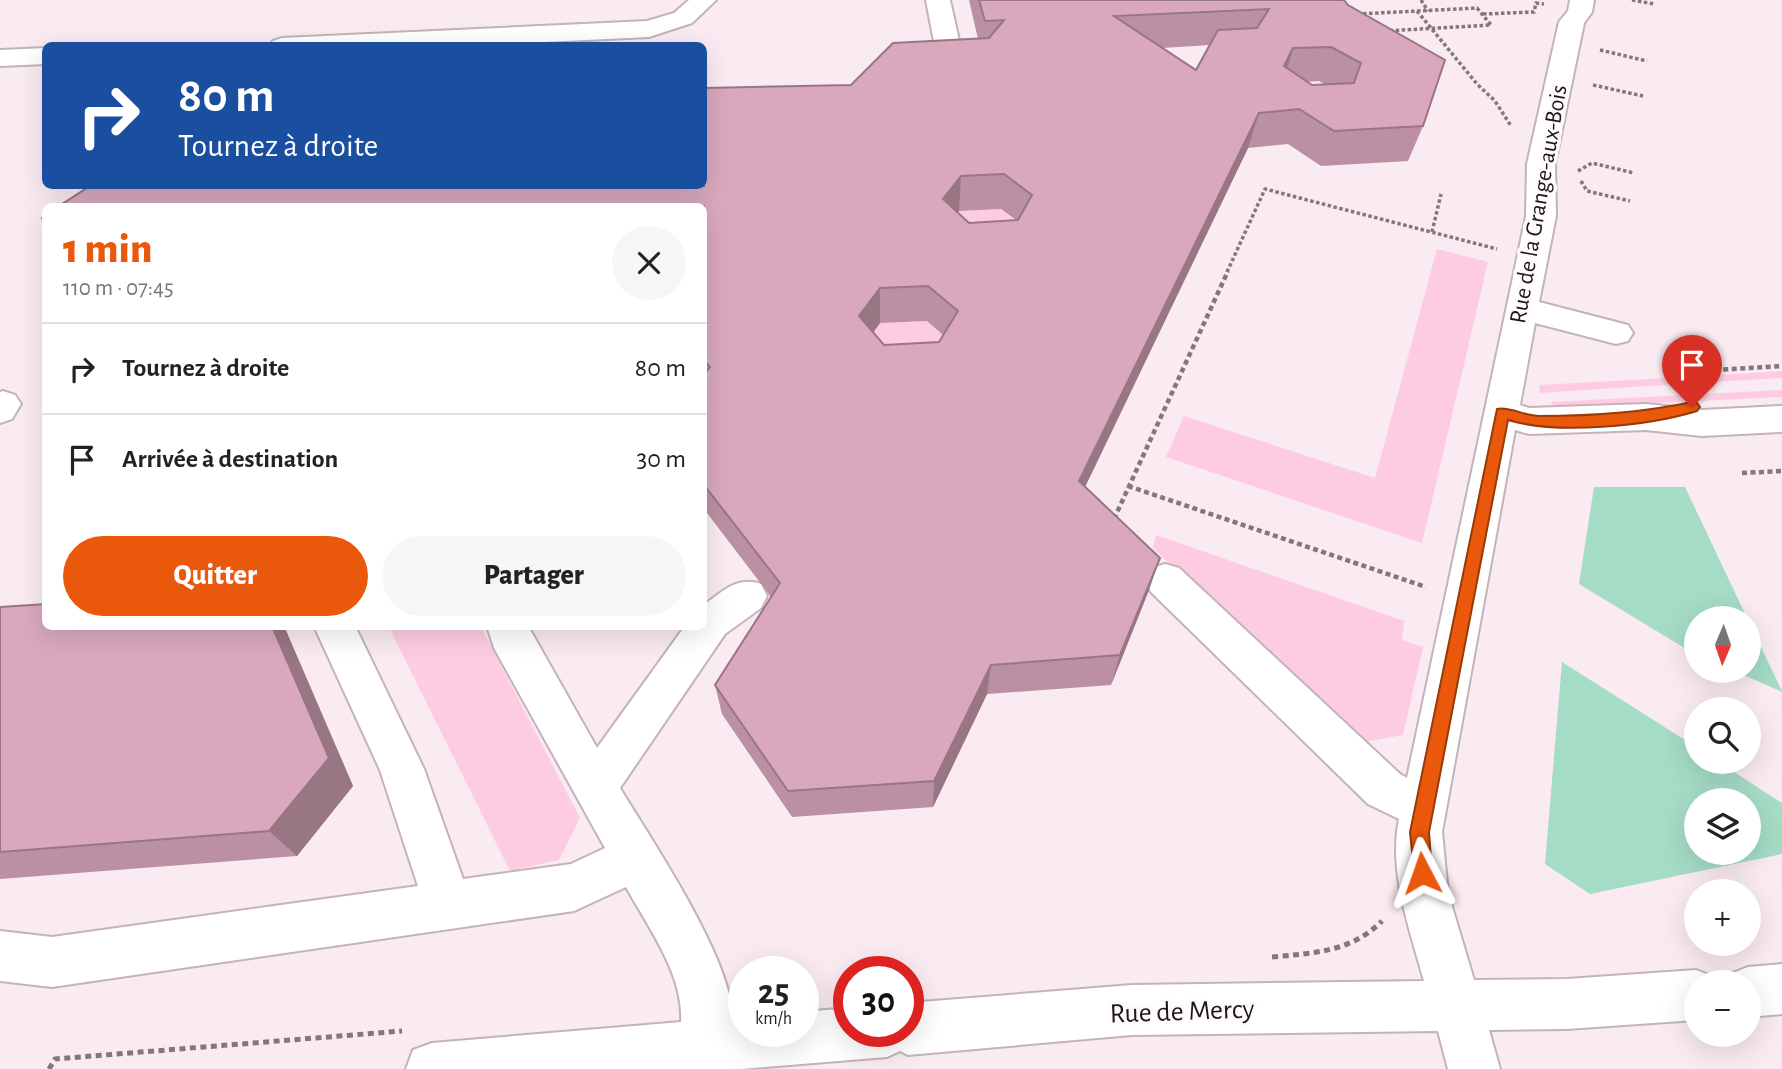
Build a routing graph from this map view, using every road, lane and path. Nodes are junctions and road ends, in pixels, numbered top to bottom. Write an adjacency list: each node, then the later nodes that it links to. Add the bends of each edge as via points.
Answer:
1 (704, 0): 14 (street, via 683,18 649,29)
2 (938, 0): 19 (street)
3 (1421, 0): 8 (path)
4 (1583, 0): 15 (street, Rue de la Grange-aux-Bois)
5 (1632, 0): 6 (path)
6 (1654, 4)
7 (1417, 11): 8 (path); 11 (path, via 1338,15); 13 (path)
8 (1429, 11): 10 (path, via 1477,8)
9 (1525, 12): 10 (path)
10 (1482, 14): 13 (path, via 1491,25)
11 (1342, 20): 12 (path); 13 (path, via 1350,33)
12 (1334, 21)
13 (1431, 28): 22 (path, via 1495,101)
14 (368, 42)
15 (1567, 43): 18 (path); 20 (street, Rue de la Grange-aux-Bois)
16 (42, 56): 17 (street)
17 (0, 58)
18 (1647, 61)
19 (951, 63)
20 (1560, 78): 21 (path); 28 (street, Rue de la Grange-aux-Bois, via 1541,164 1541,216)
21 (1643, 96)
22 (1512, 131)
23 (1634, 173): 25 (path, via 1592,163 1576,173 1587,191)
24 (1441, 194): 26 (path)
25 (1630, 201)
26 (1432, 232): 27 (path); 36 (path, via 1265,189)
27 (1501, 250)
28 (1521, 308): 29 (street); 31 (street, Rue de la Grange-aux-Bois)
29 (1616, 333)
30 (1782, 403): 32 (street, via 1692,407)
31 (1502, 413): 32 (street, via 1529,421); 48 (street, Rue de la Grange-aux-Bois)
32 (1646, 417): 33 (street, via 1702,423)
33 (1782, 419)
34 (1782, 471): 35 (path)
35 (1742, 473)
36 (1128, 486): 37 (path); 40 (path)
37 (1112, 523)
38 (1430, 573): 40 (path)
39 (1165, 580): 48 (street, via 1384,789)
40 (1427, 587): 42 (path)
41 (747, 596): 43 (street)
42 (1424, 600)
43 (707, 629)
44 (336, 630): 50 (street, via 402,769)
45 (508, 630): 47 (street)
46 (706, 630): 47 (street)
47 (595, 787): 49 (street)
48 (1424, 809): 57 (street, Rue de la Grange-aux-Bois, via 1419,832 1424,893)
49 (636, 858): 50 (street, via 574,887); 60 (street, via 699,978 707,1006)
50 (448, 905): 52 (street, via 52,962)
51 (1387, 914): 53 (path, via 1368,937 1341,949)
52 (0, 956)
53 (1258, 958)
54 (1782, 989): 55 (street)
55 (1761, 991)
56 (1684, 996): 57 (street, Rue de Mercy)
57 (1456, 1005): 58 (street, Rue de Mercy, via 1132,1010); 63 (street, Rue de la Grange-aux-Bois)
58 (924, 1028)
59 (833, 1035): 60 (street)
60 (705, 1046): 61 (street)
61 (424, 1049): 62 (path, via 55,1059)
62 (48, 1069)
63 (1474, 1069)

